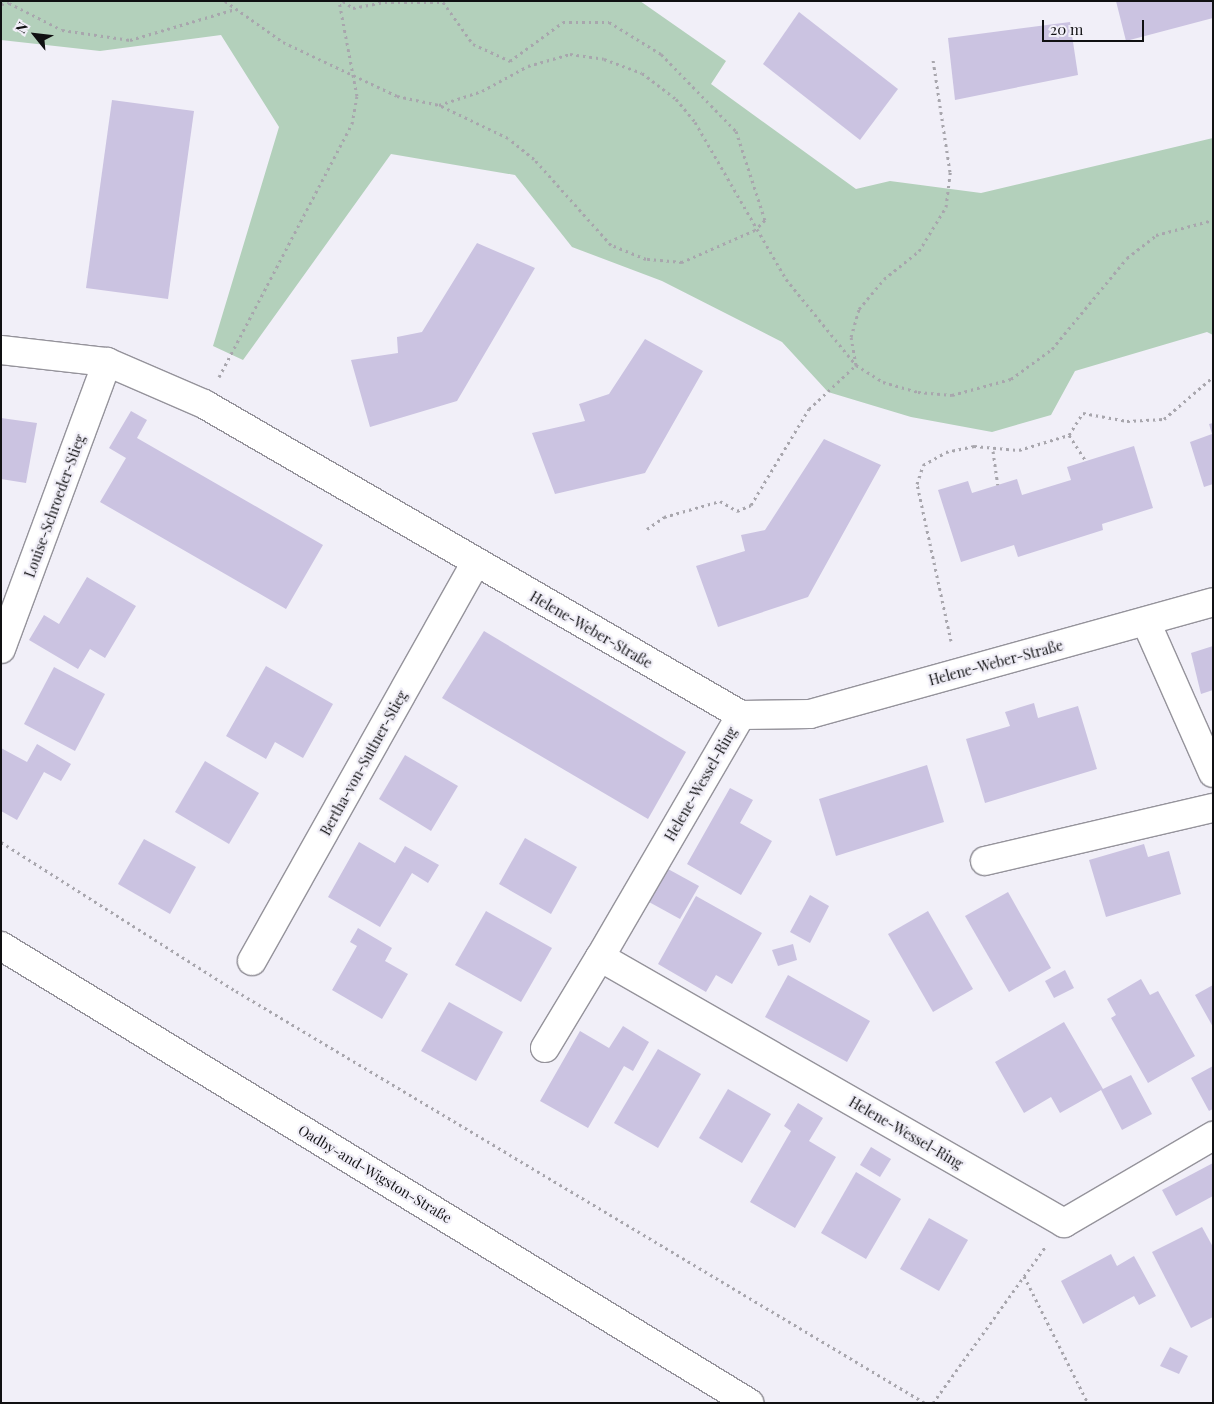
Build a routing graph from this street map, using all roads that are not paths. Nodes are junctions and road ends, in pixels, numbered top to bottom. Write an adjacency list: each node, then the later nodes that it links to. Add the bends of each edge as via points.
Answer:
1 (1, 350): 2 (street, Helene-Weber-Straße)
2 (107, 362): 3 (street, Helene-Weber-Straße, via 204,404); 6 (street, Louise-Schroeder-Stieg)
3 (475, 564): 7 (street, Helene-Weber-Straße); 13 (street, Bertha-von-Suttner-Stieg)
4 (1213, 602): 5 (street, Helene-Weber-Straße)
5 (1146, 622): 7 (street, Helene-Weber-Straße, via 810,714); 8 (street)
6 (1, 649)
7 (741, 715): 12 (street, Helene-Wessel-Ring)
8 (1213, 773)
9 (1213, 808): 10 (street)
10 (985, 861)
11 (1, 946): 16 (street, Oadby-and-Wigston-Straße)
12 (600, 957): 14 (street, Helene-Wessel-Ring); 15 (street, Helene-Wessel-Ring, via 1064,1223)
13 (252, 961)
14 (545, 1048)
15 (1213, 1136)
16 (749, 1403)

